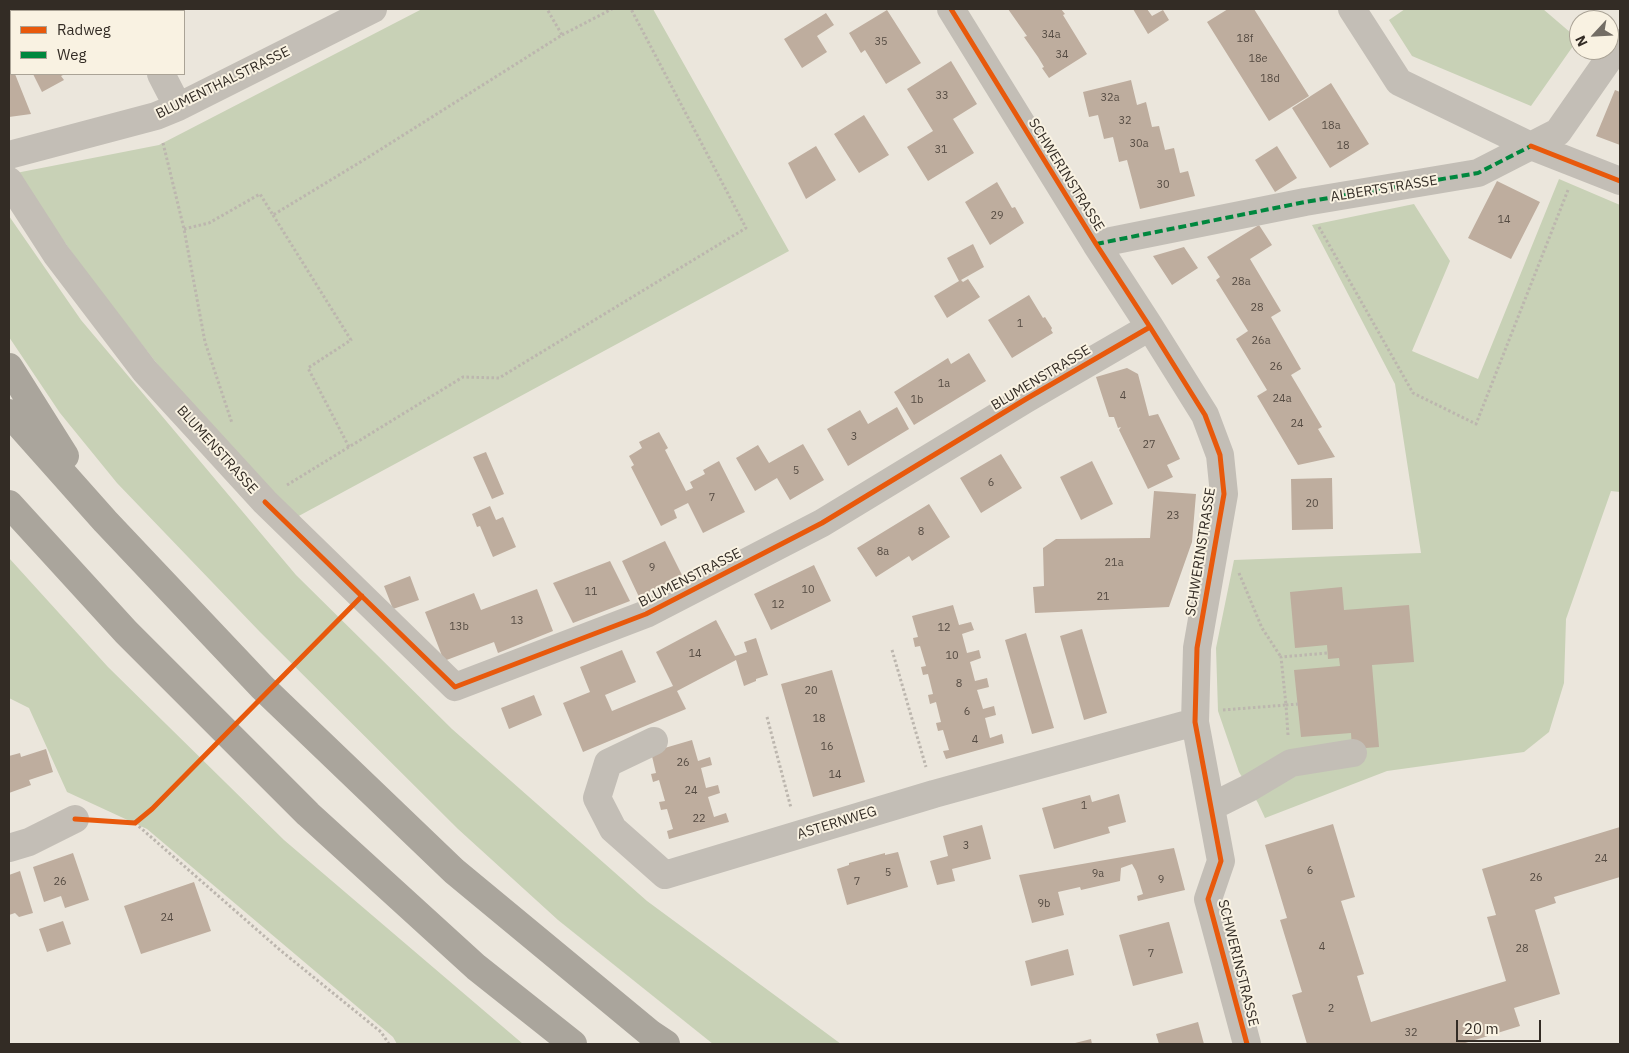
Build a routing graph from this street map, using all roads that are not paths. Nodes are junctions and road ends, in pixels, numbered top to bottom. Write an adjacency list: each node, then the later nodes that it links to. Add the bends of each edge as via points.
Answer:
1 (373, 9): 6 (street, BLUMENTHALSTRASSE)
2 (951, 9): 11 (street, SCHWERINSTRASSE)
3 (1352, 9): 7 (street, via 1399,82)
4 (1620, 43): 7 (street, ALBERTSTRASSE, via 1558,132)
5 (160, 75): 6 (street)
6 (167, 112): 8 (street, BLUMENTHALSTRASSE)
7 (1531, 146): 9 (street); 11 (street, ALBERTSTRASSE, via 1478,174 1305,202)
8 (9, 155)
9 (1620, 180)
10 (9, 181): 12 (street, BLUMENSTRASSE, via 56,254 145,371 265,502 455,687 646,614 822,524)
11 (1096, 244): 12 (street, SCHWERINSTRASSE)
12 (1150, 327): 17 (street, SCHWERINSTRASSE, via 1205,415 1220,455 1224,494 1197,648)
13 (9, 367): 16 (highway)
14 (9, 413): 16 (highway)
15 (9, 504): 23 (highway, via 126,632 308,814 476,967)
16 (105, 521): 24 (highway, via 262,687 454,870)
17 (1195, 717): 18 (street, ASTERNWEG, via 665,875 612,829 597,798 608,763); 20 (street, SCHWERINSTRASSE)
18 (654, 741)
19 (1353, 753): 20 (street, via 1291,763)
20 (1210, 807): 25 (street, SCHWERINSTRASSE, via 1221,861 1208,899)
21 (75, 819): 22 (street, via 29,842)
22 (9, 848)
23 (573, 1044)
24 (666, 1044)
25 (1247, 1044)

